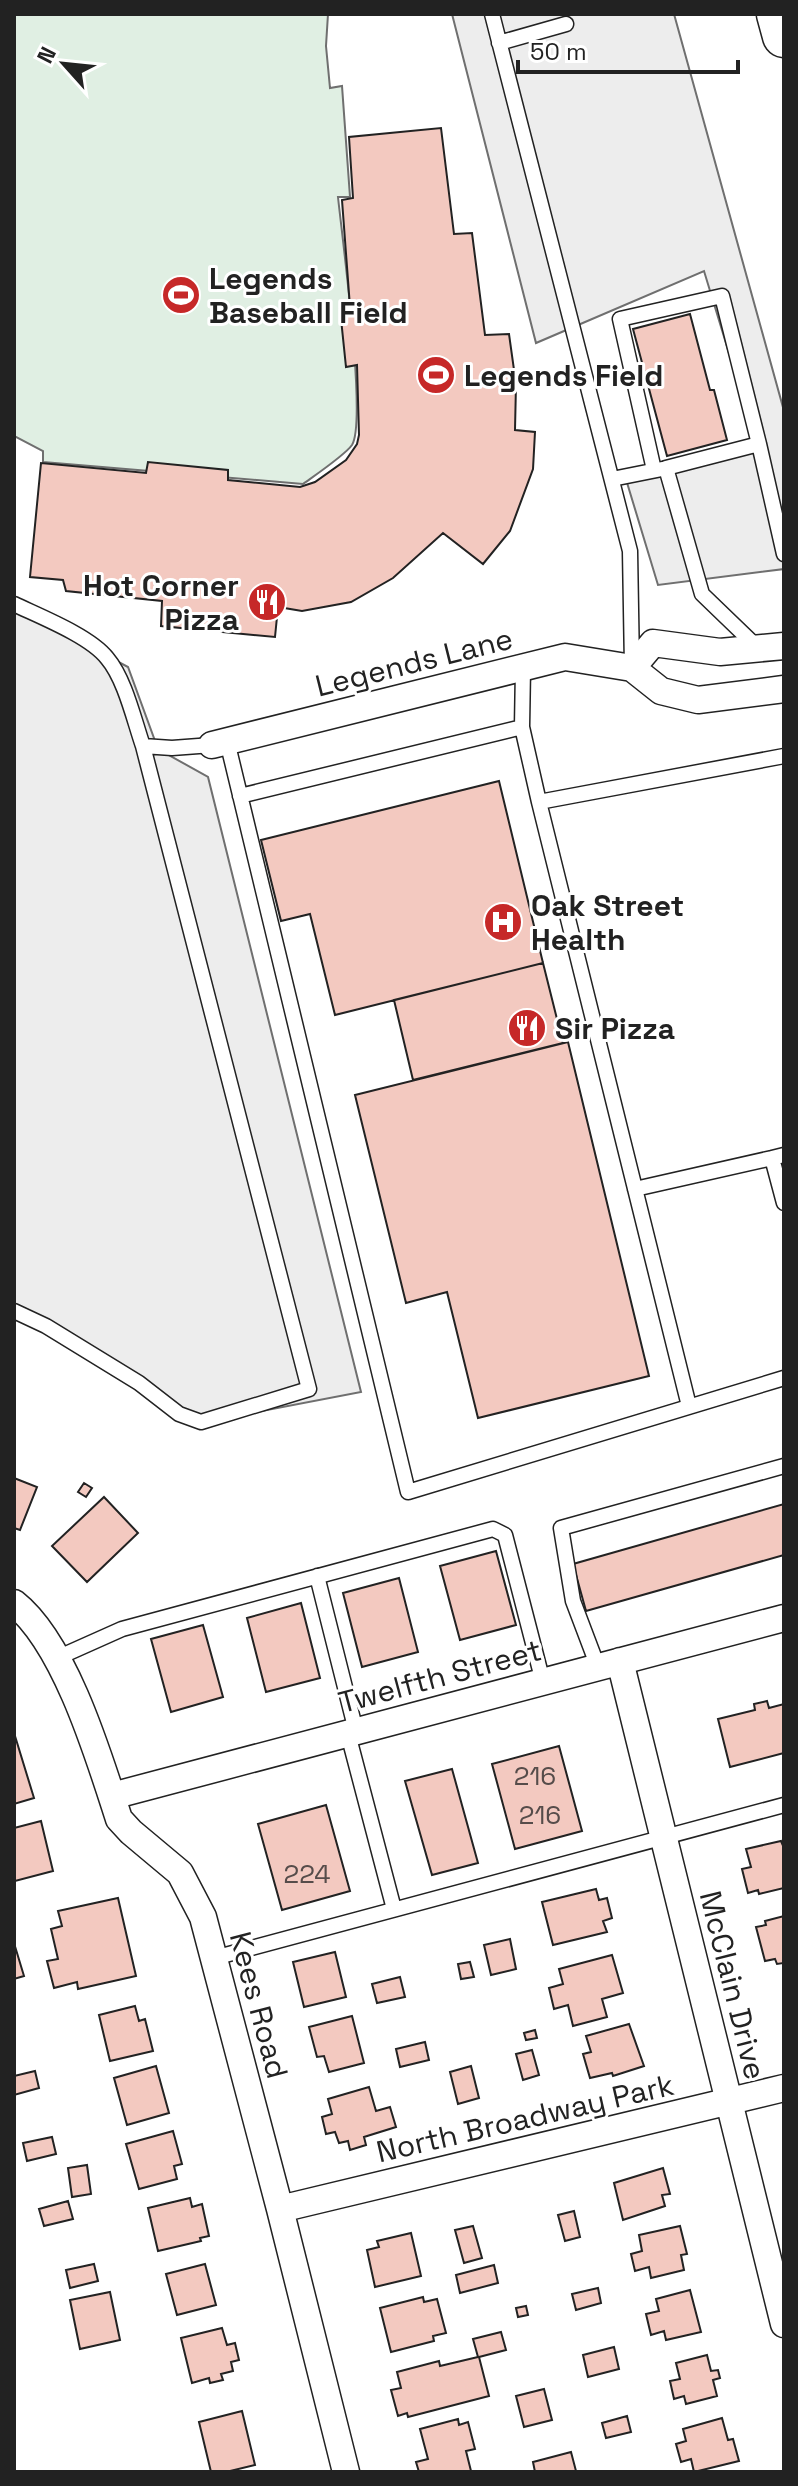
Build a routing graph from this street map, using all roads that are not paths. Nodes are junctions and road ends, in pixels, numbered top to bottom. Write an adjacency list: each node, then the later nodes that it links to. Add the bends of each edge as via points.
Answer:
1 (492, 14): 5 (lane)
2 (778, 14): 4 (main road)
3 (566, 24): 5 (lane)
4 (784, 36)
5 (499, 43): 8 (lane)
6 (759, 444): 7 (lane); 7 (lane, via 722,296 620,319); 9 (lane)
7 (660, 469): 8 (lane); 11 (lane, via 702,594)
8 (612, 479): 13 (lane, via 630,551)
9 (784, 554)
10 (14, 604): 17 (lane, via 107,657)
11 (772, 648): 13 (street, via 720,652 653,643)
12 (523, 668): 13 (street, Legends Lane, via 565,657); 15 (lane); 16 (street, Legends Lane)
13 (632, 668): 14 (street, Legends Lane, via 661,691 698,700)
14 (784, 689)
15 (522, 727): 19 (lane); 20 (lane)
16 (219, 743): 17 (lane); 19 (lane)
17 (143, 746): 24 (lane, via 309,1389 201,1422 179,1414 139,1383)
18 (784, 756): 20 (lane)
19 (240, 796): 26 (lane, via 408,1492)
20 (539, 802): 22 (lane)
21 (778, 1156): 22 (lane); 23 (lane)
22 (635, 1189): 26 (lane)
23 (784, 1203)
24 (14, 1311)
25 (784, 1378): 26 (lane)
26 (689, 1406)
27 (784, 1466): 32 (lane, via 561,1528 573,1601)
28 (317, 1576): 31 (lane, via 122,1629); 33 (lane, via 493,1529 505,1535); 34 (lane)
29 (14, 1603): 31 (street, Kees Road)
30 (784, 1618): 32 (street, Twelfth Street)
31 (57, 1658): 35 (street, Kees Road)
32 (609, 1664): 33 (street, Twelfth Street); 37 (street, McClain Drive)
33 (543, 1682): 34 (street, Twelfth Street)
34 (352, 1733): 35 (street, Twelfth Street); 38 (lane)
35 (112, 1796): 39 (street, Kees Road, via 119,1819 180,1873 203,1917)
36 (784, 1805): 37 (lane)
37 (664, 1836): 38 (lane); 41 (street, McClain Drive)
38 (394, 1909): 39 (lane)
39 (214, 1958): 42 (street, Kees Road)
40 (784, 2088): 41 (street, North Broadway Park)
41 (729, 2103): 42 (street, North Broadway Park); 43 (street, McClain Drive)
42 (280, 2209): 44 (street, Kees Road)
43 (784, 2324)
44 (346, 2472)

